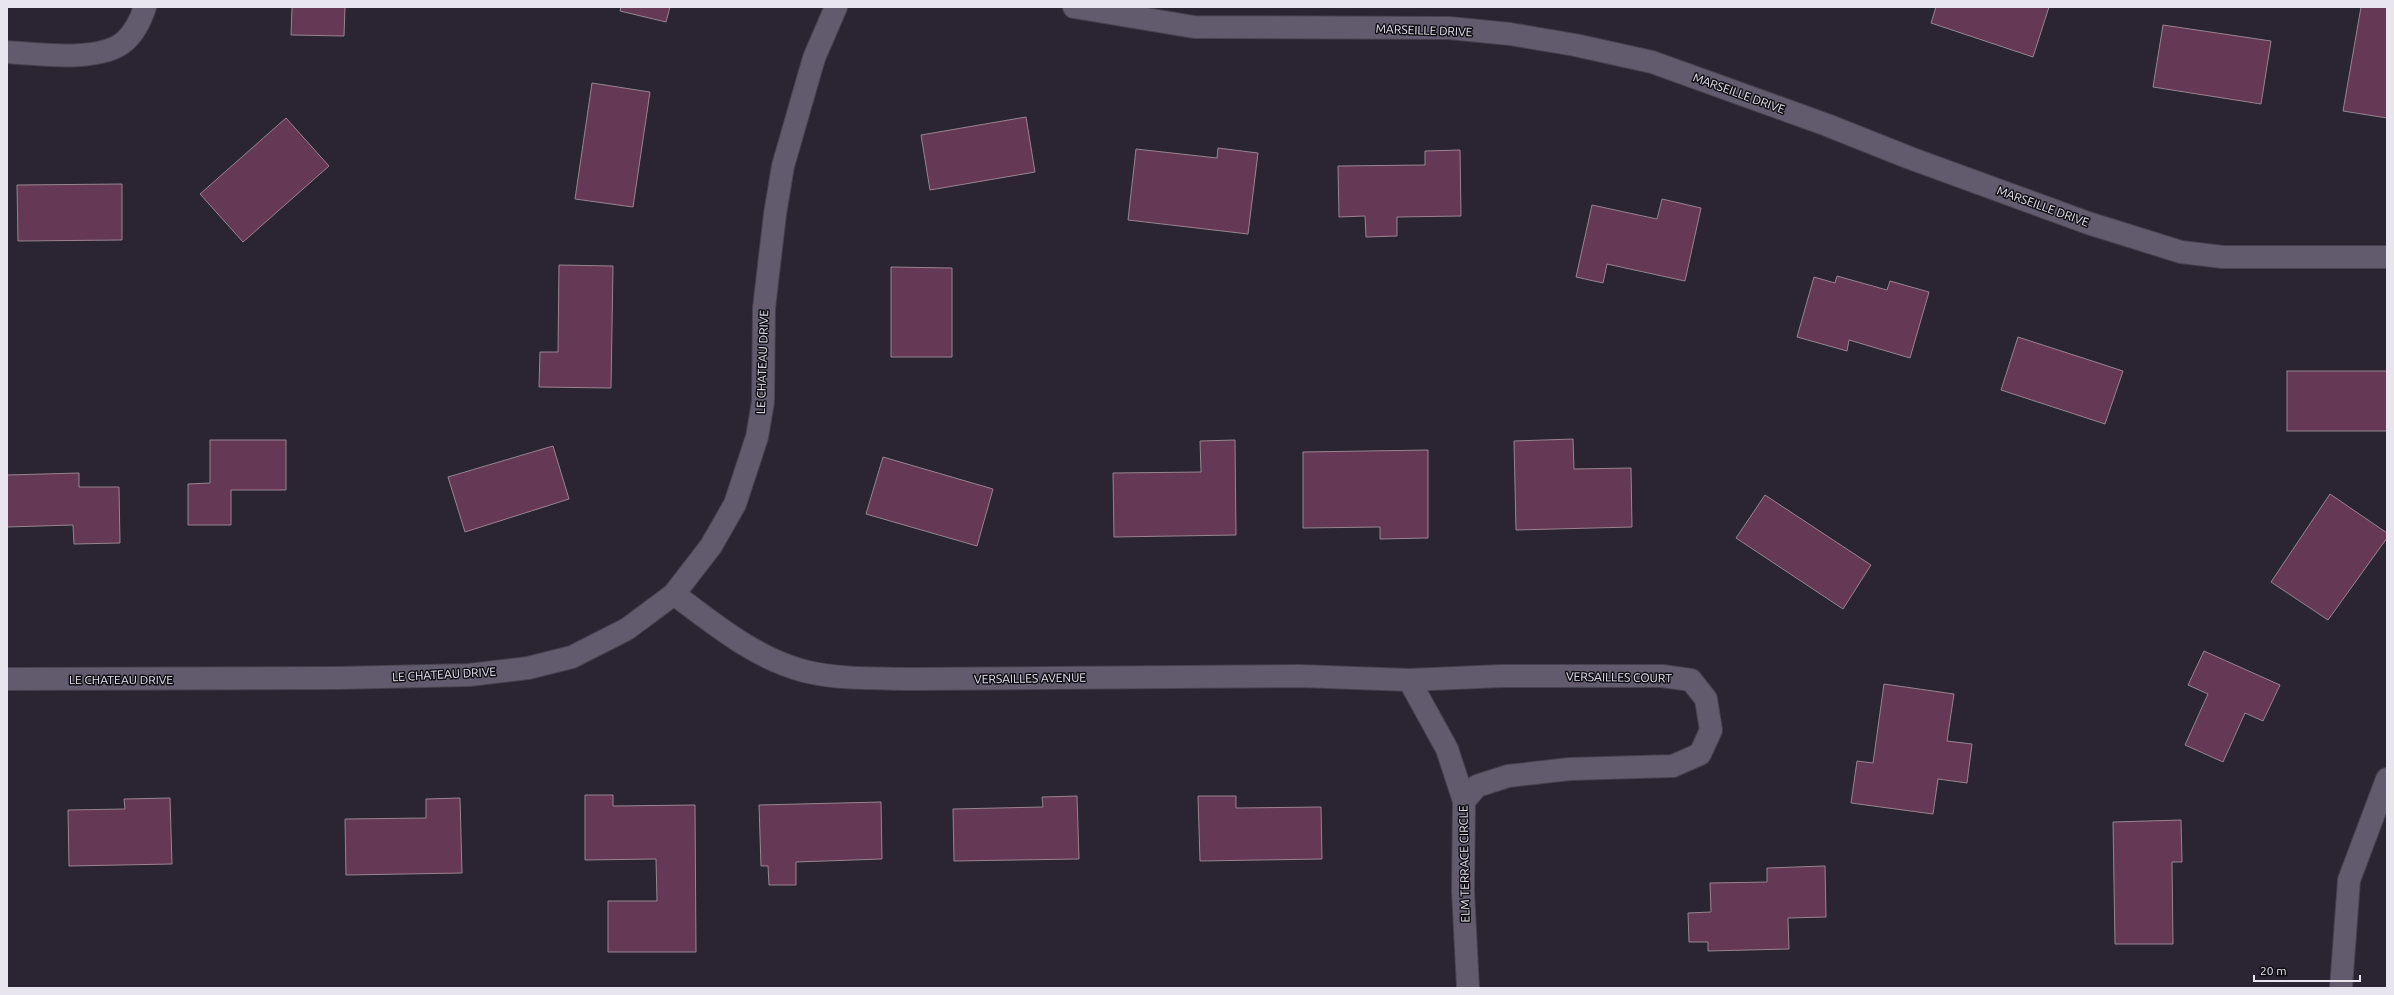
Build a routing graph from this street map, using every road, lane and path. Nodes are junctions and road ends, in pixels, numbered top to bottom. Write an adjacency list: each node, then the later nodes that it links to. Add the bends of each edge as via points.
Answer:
1 (145, 7): 4 (street, via 141,18 124,42 101,52 71,56)
2 (836, 7): 6 (street, LE CHATEAU DRIVE, via 814,58 783,166 774,214 764,308 763,402 757,437 735,504 711,546)
3 (1074, 7): 5 (street, MARSEILLE DRIVE, via 1194,27 1449,28 1510,34 1575,45 1652,62 2088,223 2181,252 2223,257)
4 (7, 52)
5 (2387, 257)
6 (674, 594): 7 (street, LE CHATEAU DRIVE, via 620,632 572,657 528,668 469,675 338,678); 8 (street, VERSAILLES AVENUE, via 722,630 762,655 804,671 856,677 916,679 1300,676)
7 (7, 679)
8 (1409, 680): 10 (street, ELM TERRACE CIRCLE, via 1447,749); 10 (street, VERSAILLES COURT, via 1501,676 1662,676 1691,680 1706,699 1711,730 1700,754 1673,766 1570,769 1508,776 1477,786)
9 (2387, 779): 12 (street, via 2349,880)
10 (1464, 801): 11 (street, ELM TERRACE CIRCLE, via 1463,891)
11 (1468, 988)
12 (2341, 988)

